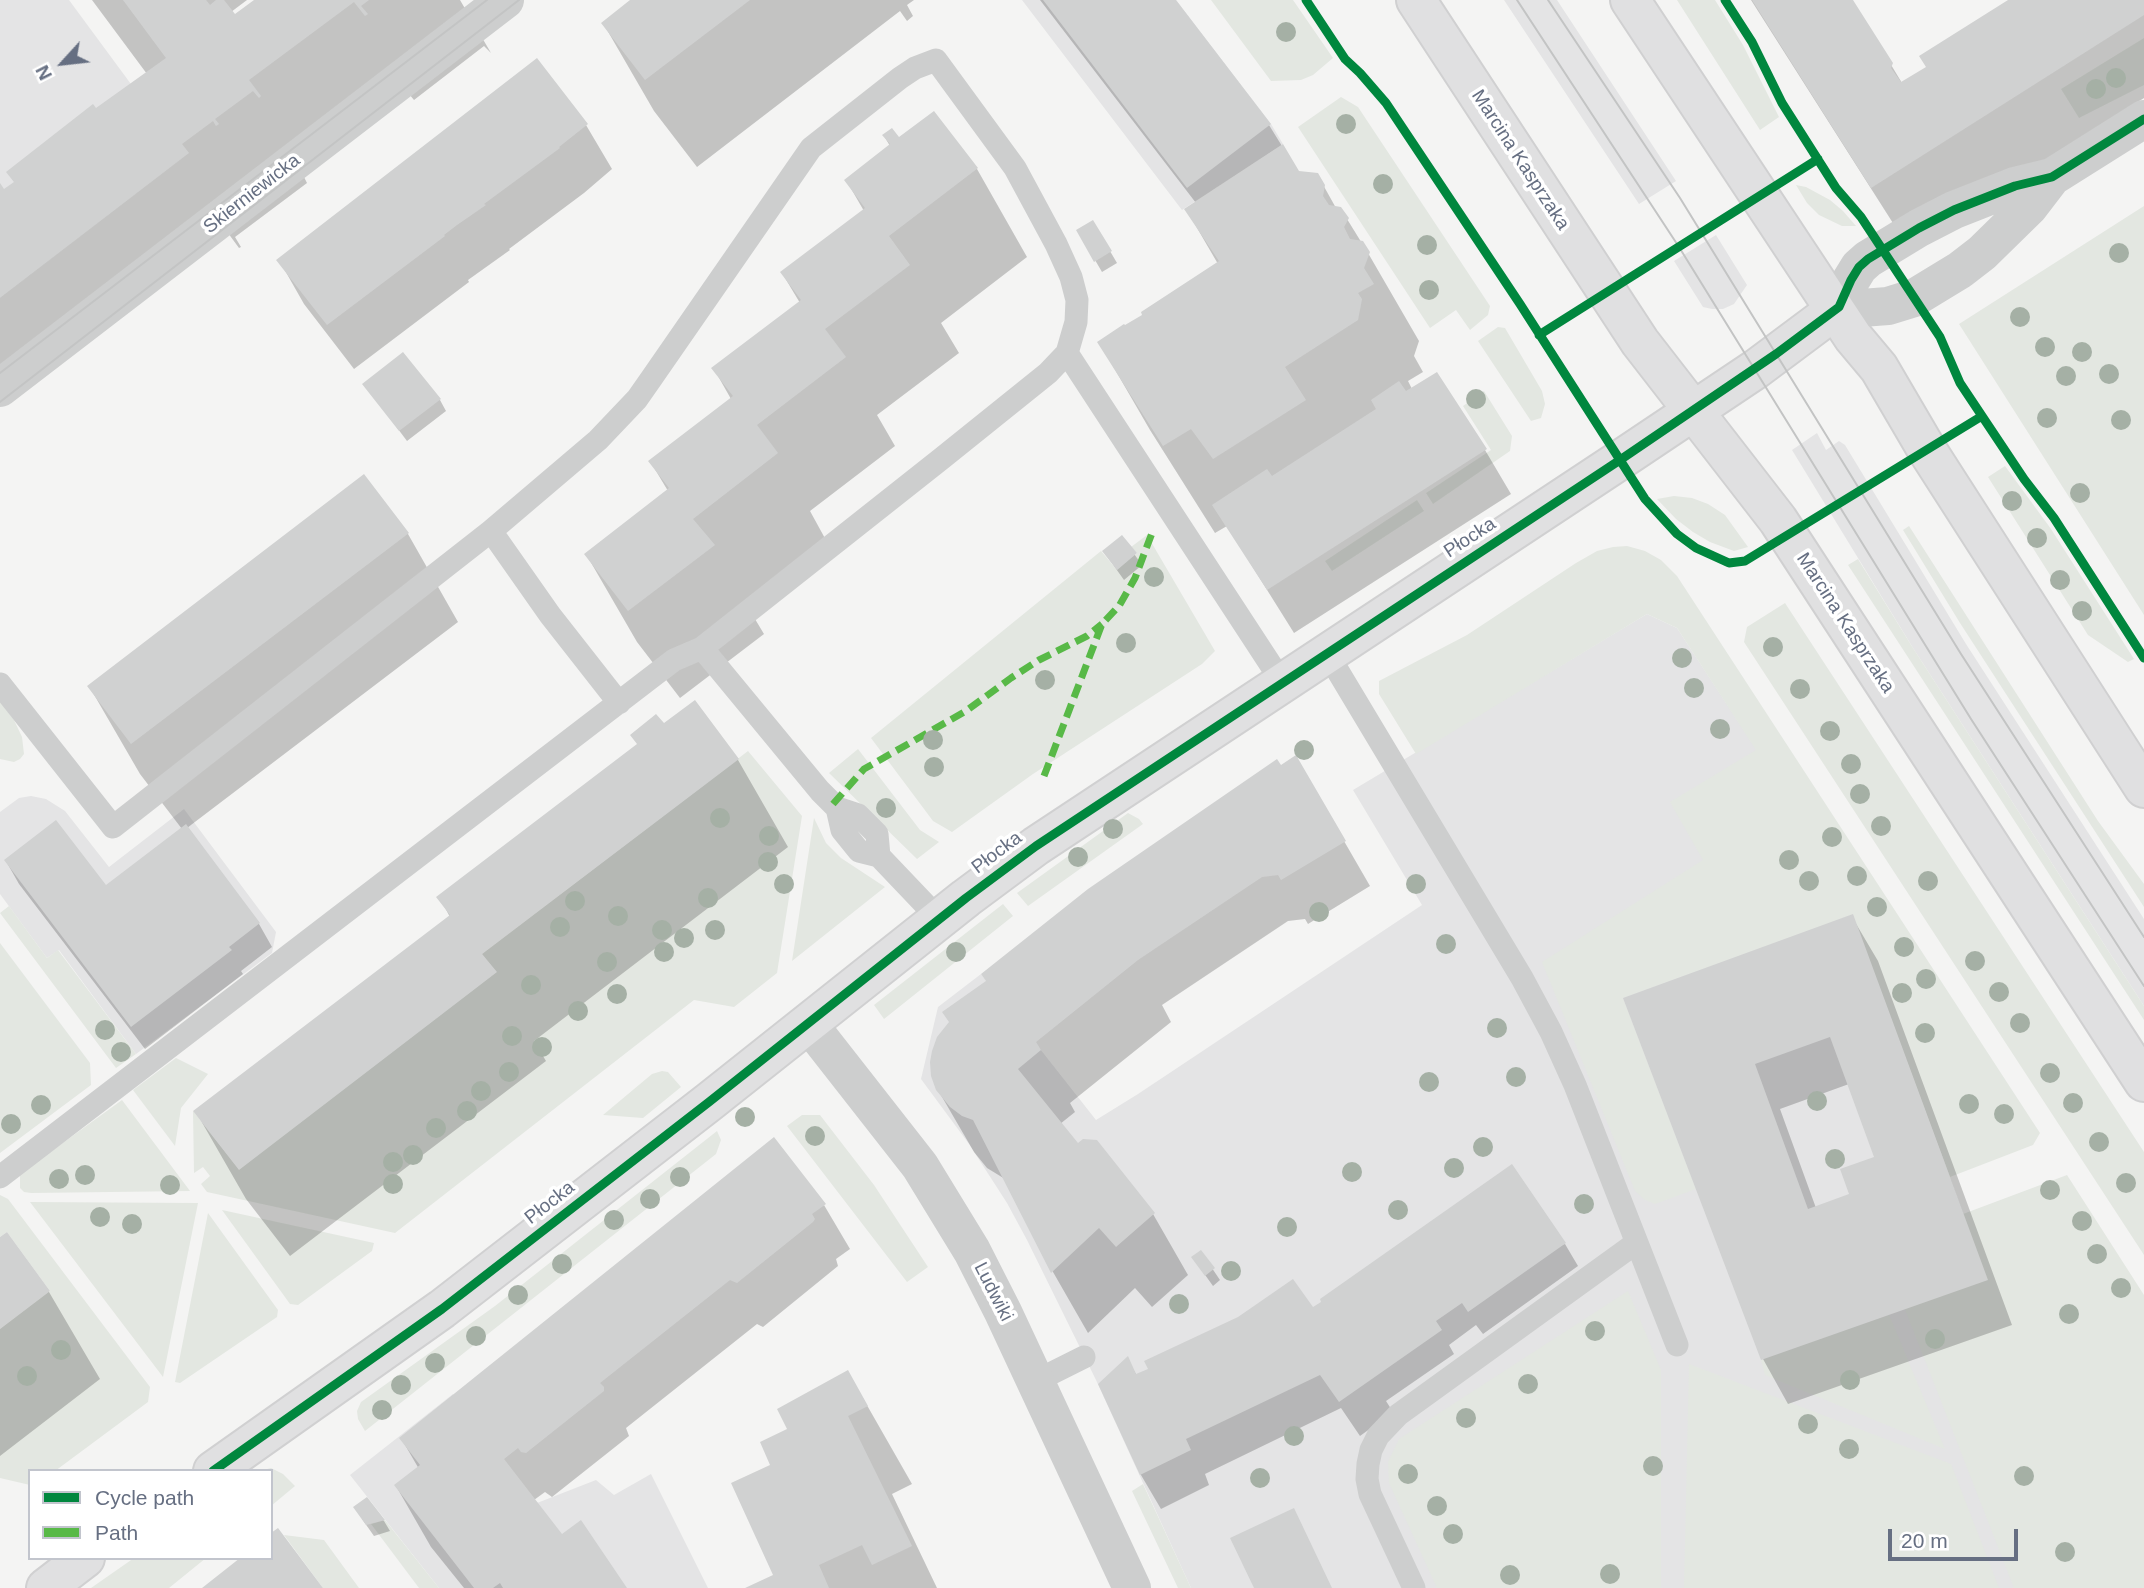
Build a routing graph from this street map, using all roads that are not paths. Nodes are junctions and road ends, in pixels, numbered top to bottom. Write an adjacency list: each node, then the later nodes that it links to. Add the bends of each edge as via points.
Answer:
1 (505, 0): 8 (street, Skierniewicka)
2 (1416, 0): 9 (main road, Marcina Kasprzaka, via 1615,307)
3 (1630, 0): 6 (main road)
4 (2144, 119): 5 (street)
5 (2052, 177): 6 (street, via 1962,206 1875,254 1859,267); 6 (street, via 1992,244 1960,270 1914,298 1888,306)
6 (1835, 310): 9 (main road, Płocka); 16 (main road, via 1879,368)
7 (1067, 353): 10 (lane, via 1077,300 1056,244 1015,168 936,60 900,78 811,148 637,399 598,440); 11 (lane, via 1048,373); 13 (lane)
8 (0, 388)
9 (1694, 411): 12 (main road, Płocka); 19 (main road, Marcina Kasprzaka, via 1778,520)
10 (491, 531): 14 (lane, via 113,827); 15 (lane)
11 (702, 648): 15 (lane, via 674,660); 17 (lane, via 820,791 837,808 858,815 877,834 879,856)
12 (1327, 653): 13 (main road, Płocka); 21 (lane, via 1537,1004 1575,1085)
13 (1282, 682): 17 (main road, Płocka, via 1077,816)
14 (0, 684)
15 (619, 703): 20 (lane)
16 (2144, 789)
17 (939, 919): 18 (main road, Płocka)
18 (808, 1023): 24 (street, Ludwiki, via 947,1207); 25 (main road, Płocka, via 442,1309)
19 (2144, 1082)
20 (0, 1177)
21 (1636, 1243): 22 (lane); 29 (lane, via 1398,1415 1378,1436 1368,1464 1370,1494)
22 (1677, 1345)
23 (1084, 1357): 24 (lane)
24 (1036, 1381): 28 (street, Ludwiki)
25 (217, 1469)
26 (82, 1560): 27 (main road)
27 (46, 1588)
28 (1132, 1588)
29 (1414, 1588)

